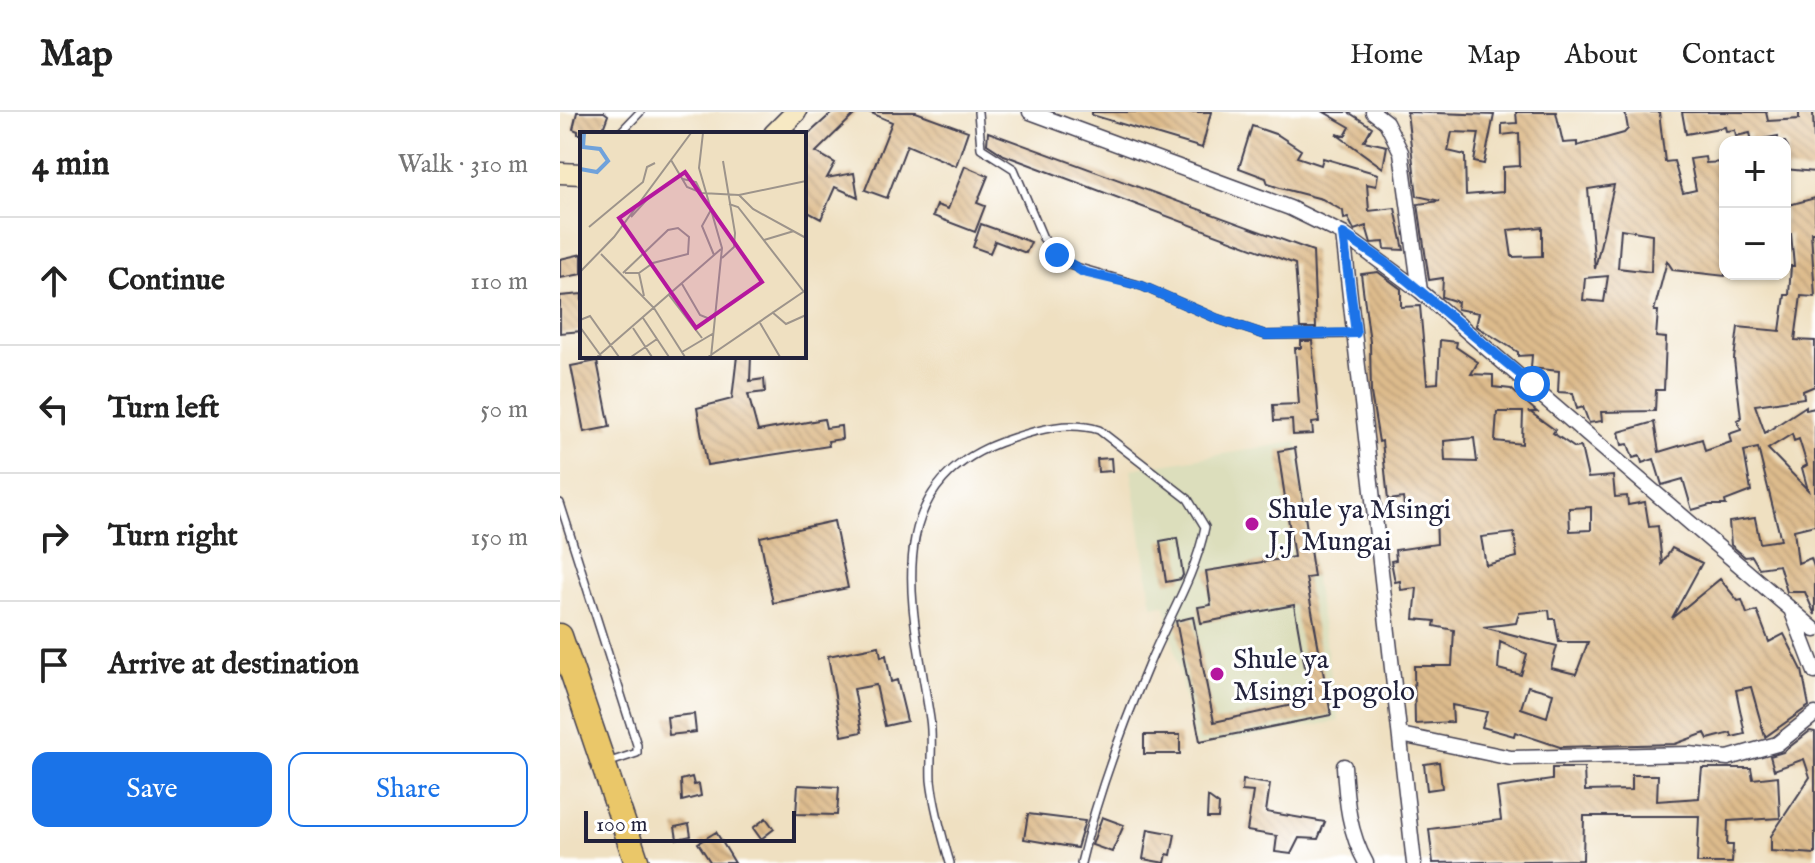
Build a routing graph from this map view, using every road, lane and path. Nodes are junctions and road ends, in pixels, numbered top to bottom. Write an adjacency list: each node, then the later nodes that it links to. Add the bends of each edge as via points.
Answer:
1 (640, 112): 6 (lane)
2 (796, 112): 7 (main road)
3 (978, 112): 12 (lane, via 981,148 1014,169 1043,238 1069,265 1142,286 1266,335)
4 (1030, 112): 10 (street, via 1290,208)
5 (1373, 112): 11 (street, via 1386,122 1401,152)
6 (621, 132)
7 (776, 132)
8 (560, 173): 9 (main road)
9 (580, 174)
10 (1343, 234): 11 (street); 12 (street)
11 (1420, 291): 14 (street)
12 (1356, 333): 19 (street, via 1367,468)
13 (560, 503): 20 (lane, via 637,745 631,758)
14 (1791, 609): 15 (street); 17 (street)
15 (1815, 630)
16 (560, 636): 20 (highway)
17 (1815, 672)
18 (1815, 714): 19 (street, via 1777,744 1728,758 1511,758)
19 (1401, 735): 26 (street)
20 (604, 763): 22 (highway)
21 (1344, 766): 25 (street, via 1349,820)
22 (637, 863)
23 (950, 863): 24 (lane, via 935,804 930,722 911,590 914,544 924,508 932,489 956,465 990,445 1054,427 1083,425 1099,430 1188,499 1205,527 1190,577 1122,730)
24 (1081, 863)
25 (1366, 863)
26 (1414, 863)

